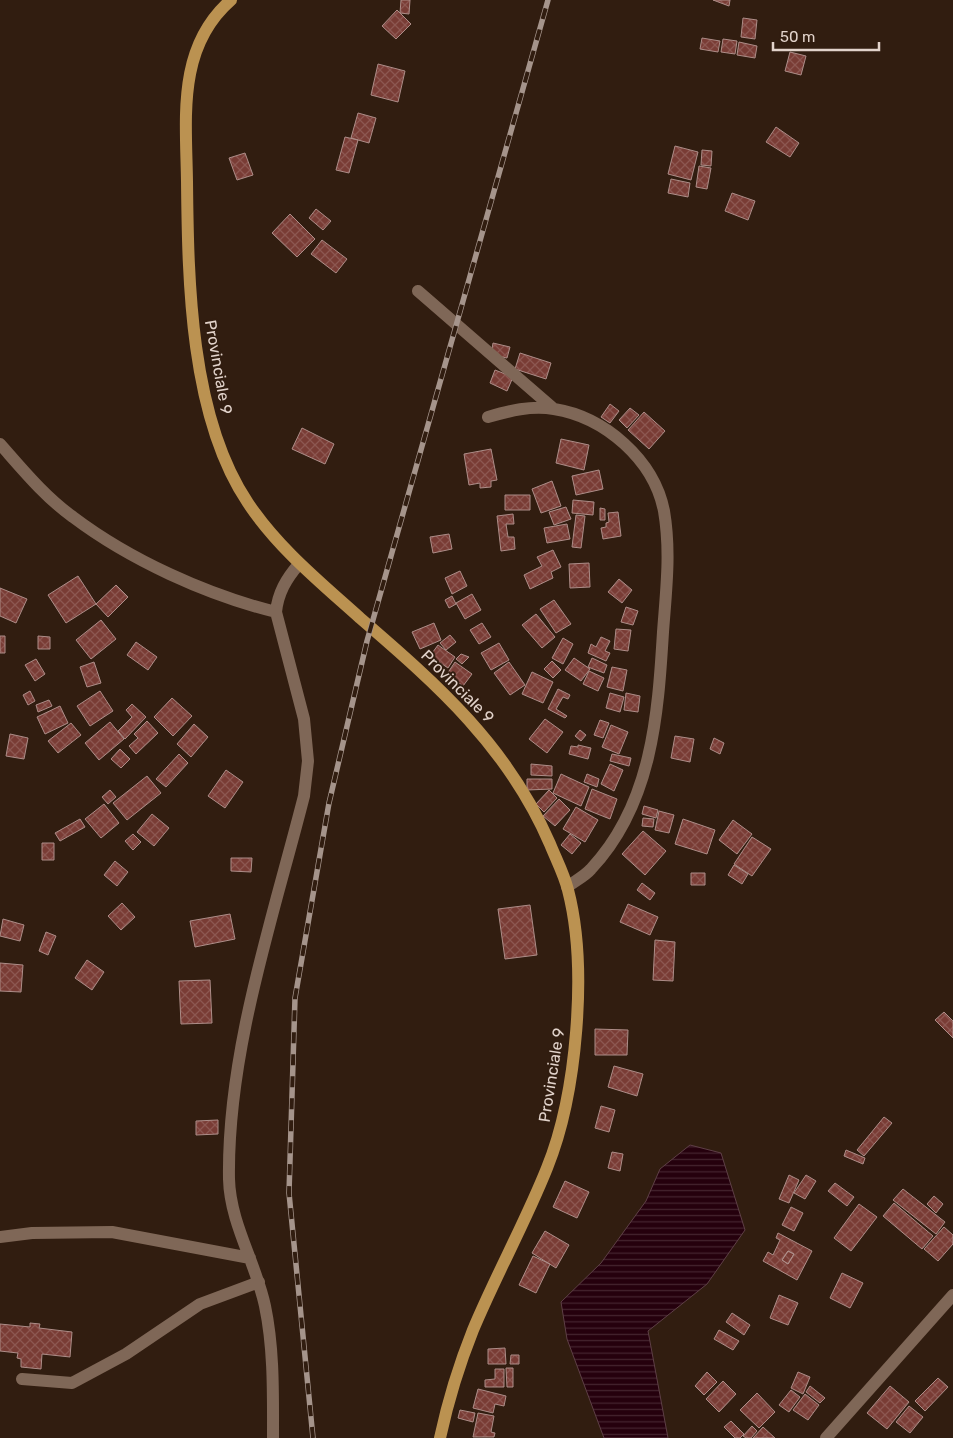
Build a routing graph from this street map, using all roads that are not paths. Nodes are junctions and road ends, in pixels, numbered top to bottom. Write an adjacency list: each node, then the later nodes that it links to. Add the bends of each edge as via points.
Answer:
1 (231, 0): 6 (main road, Provinciale 9, via 215,14 202,34 193,59 186,110 187,194 196,340 216,438 231,473 247,502)
2 (418, 291): 3 (street)
3 (554, 409): 4 (street, via 518,408); 8 (street, via 584,418 612,432 638,460 653,480 664,510 669,556 660,682 650,753 633,807 611,844 590,870)
4 (488, 417)
5 (0, 444): 7 (street, via 37,486 72,517 106,540 180,578 246,605)
6 (298, 564): 7 (street, via 278,596); 8 (main road, Provinciale 9, via 420,670 481,731 506,763 537,814)
7 (276, 612): 10 (street, via 301,704 308,761 304,796 249,1009 232,1120 230,1193)
8 (567, 887): 15 (main road, Provinciale 9, via 574,921 579,994 560,1131 548,1166 473,1330 451,1390)
9 (0, 1237): 10 (street, via 32,1233 112,1232)
10 (250, 1258): 11 (street)
11 (259, 1282): 13 (street, via 200,1304 126,1354 72,1383); 14 (street, via 266,1307 270,1347)
12 (953, 1295): 16 (street)
13 (22, 1379)
14 (273, 1438)
15 (440, 1438)
16 (826, 1438)

